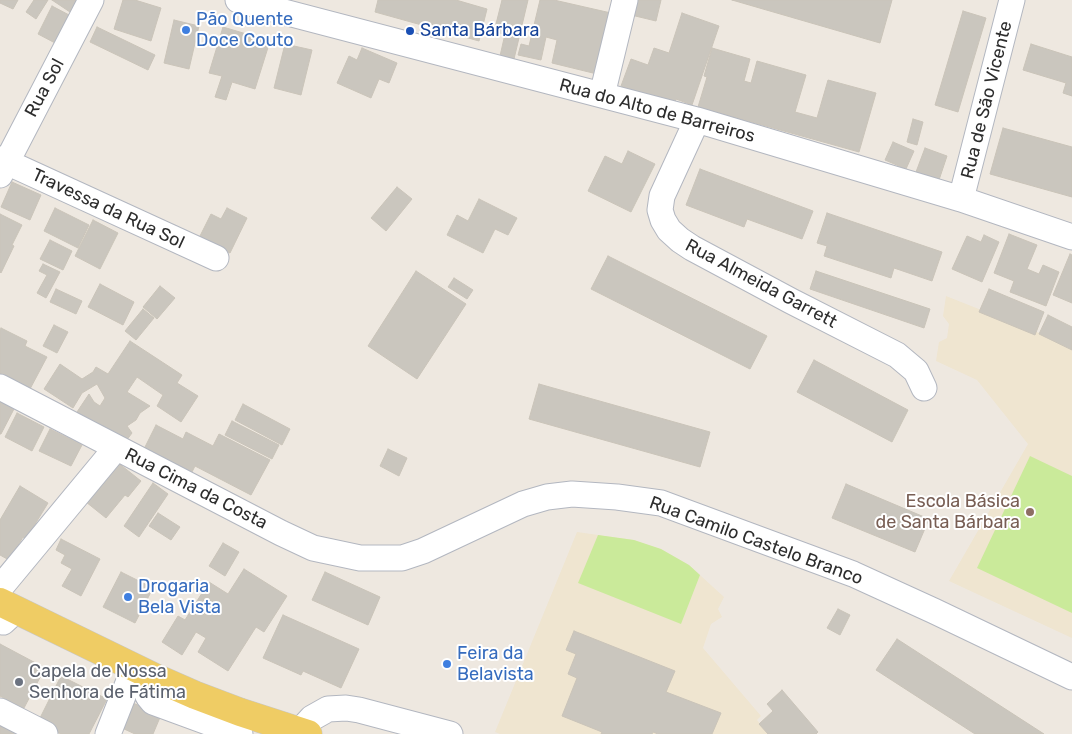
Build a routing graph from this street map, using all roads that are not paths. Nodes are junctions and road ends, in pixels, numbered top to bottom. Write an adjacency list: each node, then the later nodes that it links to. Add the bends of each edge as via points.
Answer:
1 (91, 0): 7 (street, Rua Sol)
2 (625, 0): 5 (street)
3 (1012, 0): 8 (street, Rua de São Vicente)
4 (247, 1): 5 (street, Rua do Alto de Barreiros)
5 (602, 95): 6 (street, Rua do Alto de Barreiros)
6 (696, 120): 8 (street, Rua do Alto de Barreiros); 12 (street, Rua Almeida Garrett, via 662,196 660,210 669,230 692,248 897,355 916,371)
7 (2, 165): 10 (street, Travessa da Rua Sol)
8 (961, 199): 9 (street, Rua do Alto de Barreiros)
9 (1072, 237)
10 (216, 258)
11 (0, 387): 13 (street, Rua Cima da Costa)
12 (924, 388)
13 (116, 448): 14 (street, Rua Cima da Costa, via 313,548 360,558); 15 (street)
14 (402, 558): 18 (street, Rua Camilo Castelo Branco, via 423,552 522,504 547,497 572,494 661,503 853,574)
15 (0, 588)
16 (5, 611): 17 (main road)
17 (144, 673): 20 (main road, via 240,712); 22 (street); 23 (street, via 152,702)
18 (1072, 677)
19 (0, 711): 21 (street)
20 (304, 733): 24 (street, via 312,718 328,709 346,708)
21 (45, 734)
22 (108, 734)
23 (240, 734)
24 (450, 734)

